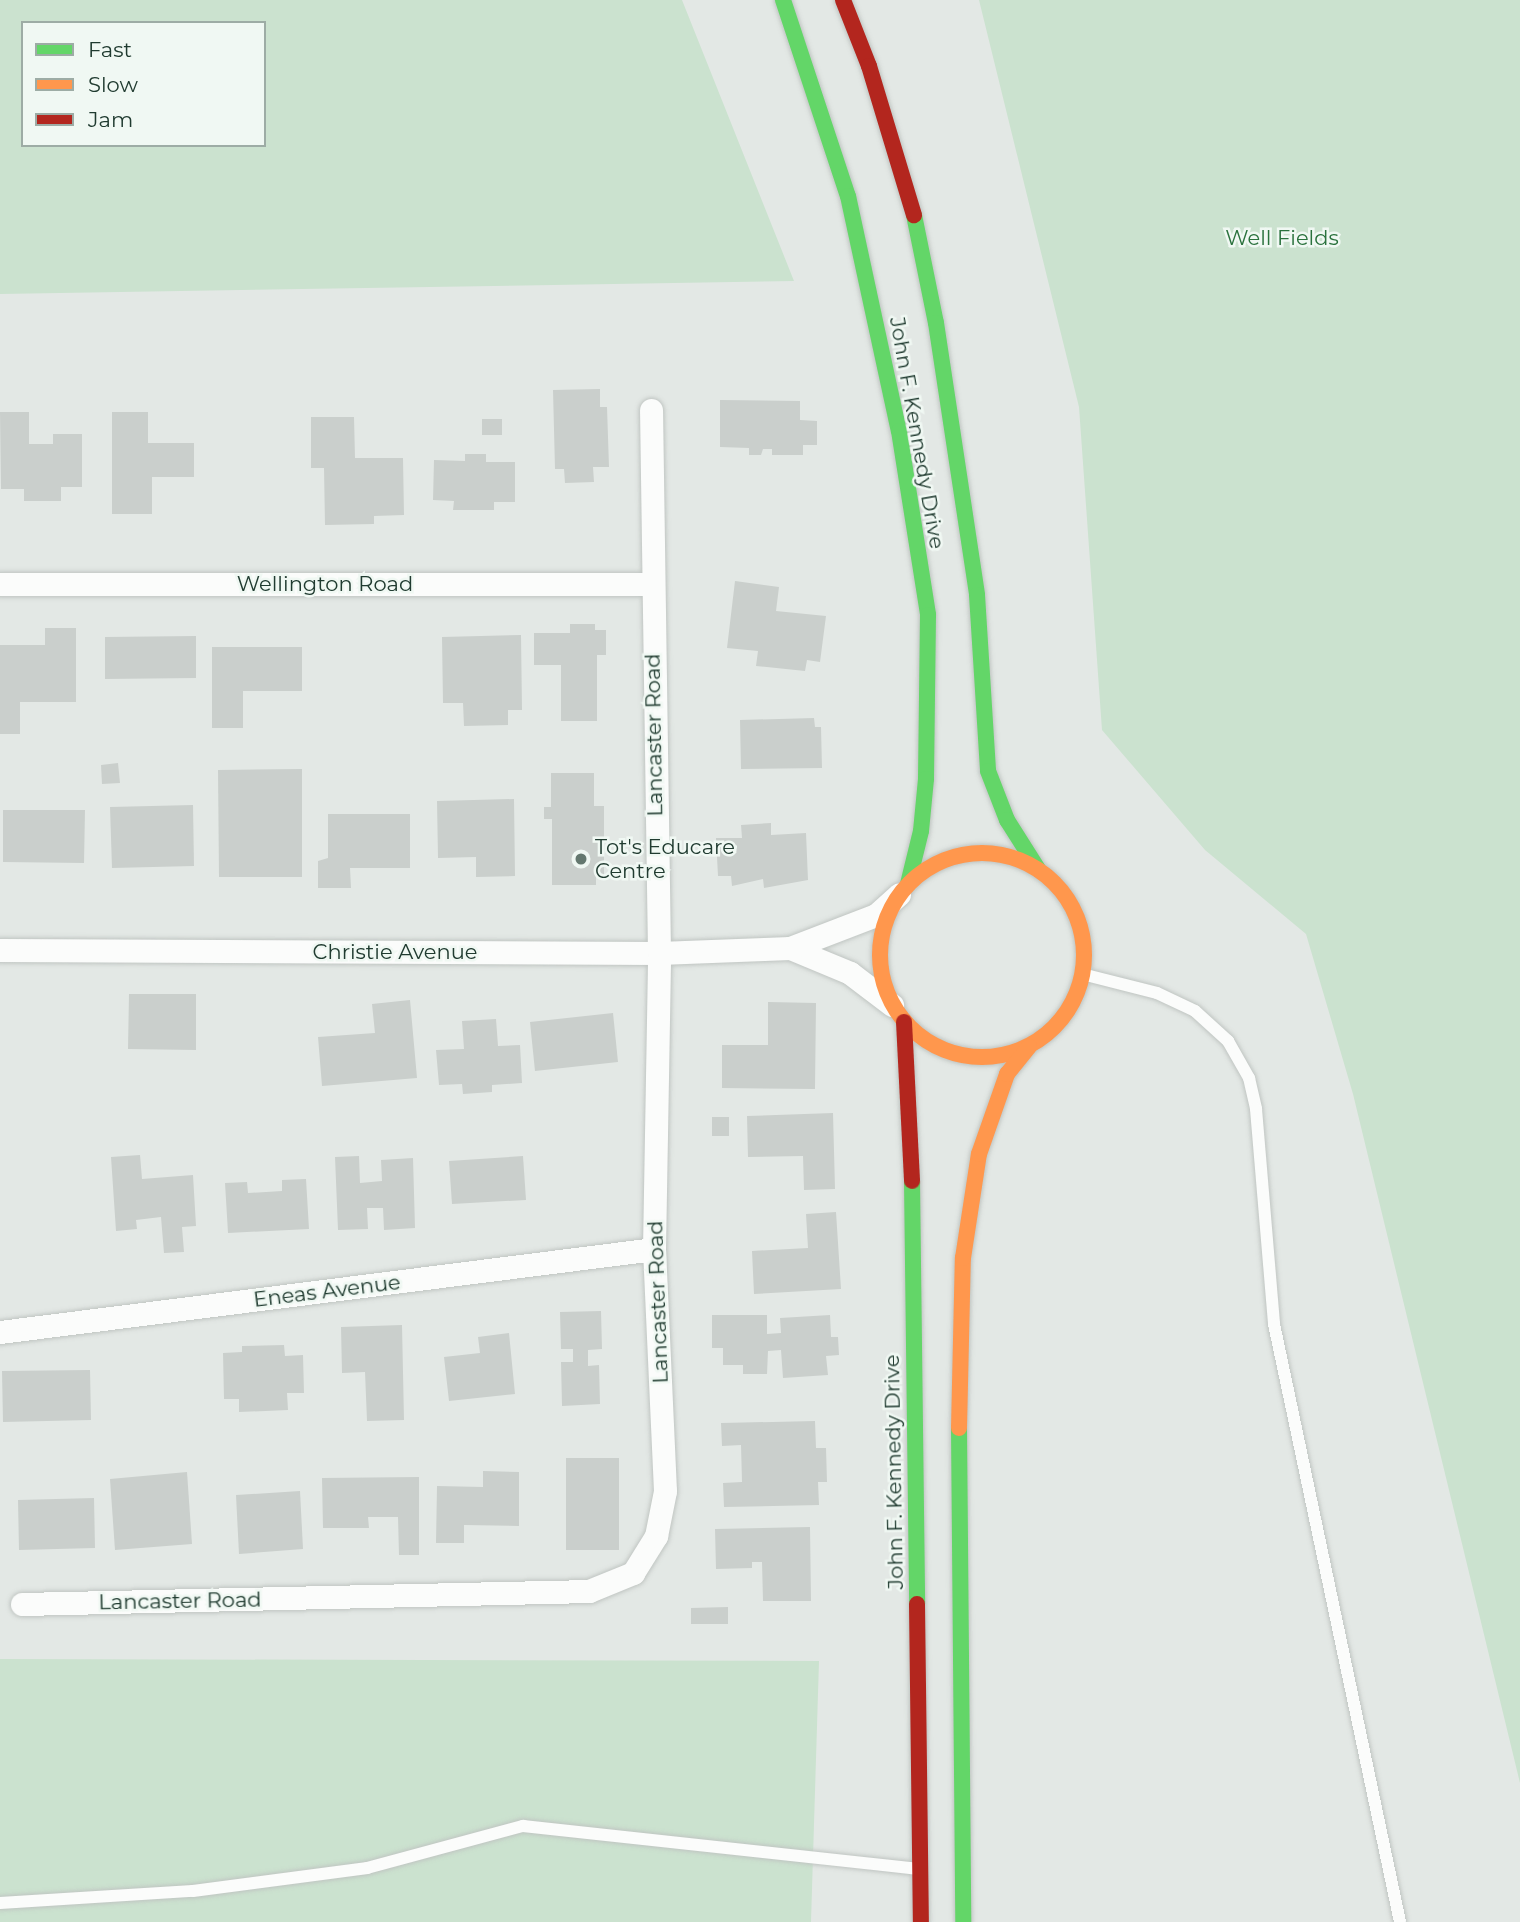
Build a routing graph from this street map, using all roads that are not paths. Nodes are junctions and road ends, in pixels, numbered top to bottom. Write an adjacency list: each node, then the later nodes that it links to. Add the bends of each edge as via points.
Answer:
1 (783, 0): 7 (highway, John F. Kennedy Drive, via 848,197 899,432 928,615 926,779 921,831)
2 (843, 0): 6 (highway, John F. Kennedy Drive, via 869,66 915,217 936,323 977,595 988,771 1007,820)
3 (650, 410): 5 (street, Lancaster Road)
4 (0, 584): 5 (street, Wellington Road)
5 (650, 584): 10 (street, Lancaster Road)
6 (1038, 869): 7 (highway, John F. Kennedy Drive, via 1008,856 975,853 943,860); 11 (highway, John F. Kennedy Drive, via 1061,890 1077,918 1084,956)
7 (904, 889): 8 (street, Christie Avenue, via 876,915); 12 (highway, John F. Kennedy Drive, via 884,925 878,953)
8 (790, 948): 10 (street, Christie Avenue); 12 (street, Christie Avenue, via 850,974)
9 (0, 950): 10 (street, Christie Avenue)
10 (659, 953): 14 (street, Lancaster Road)
11 (1082, 974): 13 (highway, John F. Kennedy Drive, via 1062,1020); 21 (lane, via 1157,993 1195,1011 1227,1041 1249,1078 1274,1324)
12 (898, 1014): 13 (highway, John F. Kennedy Drive, via 932,1046 964,1057 997,1057); 17 (highway, John F. Kennedy Drive, via 911,1122)
13 (1028, 1047): 20 (highway, John F. Kennedy Drive, via 1007,1074 992,1108 979,1154 963,1258 959,1421)
14 (654, 1249): 15 (street, Eneas Avenue); 16 (street, Lancaster Road, via 665,1490 656,1536 633,1573 589,1591)
15 (0, 1332)
16 (22, 1604)
17 (919, 1869): 18 (lane, via 523,1826 367,1868 193,1891); 19 (highway, John F. Kennedy Drive)
18 (0, 1903)
19 (921, 1922)
20 (963, 1922)
21 (1400, 1922)

